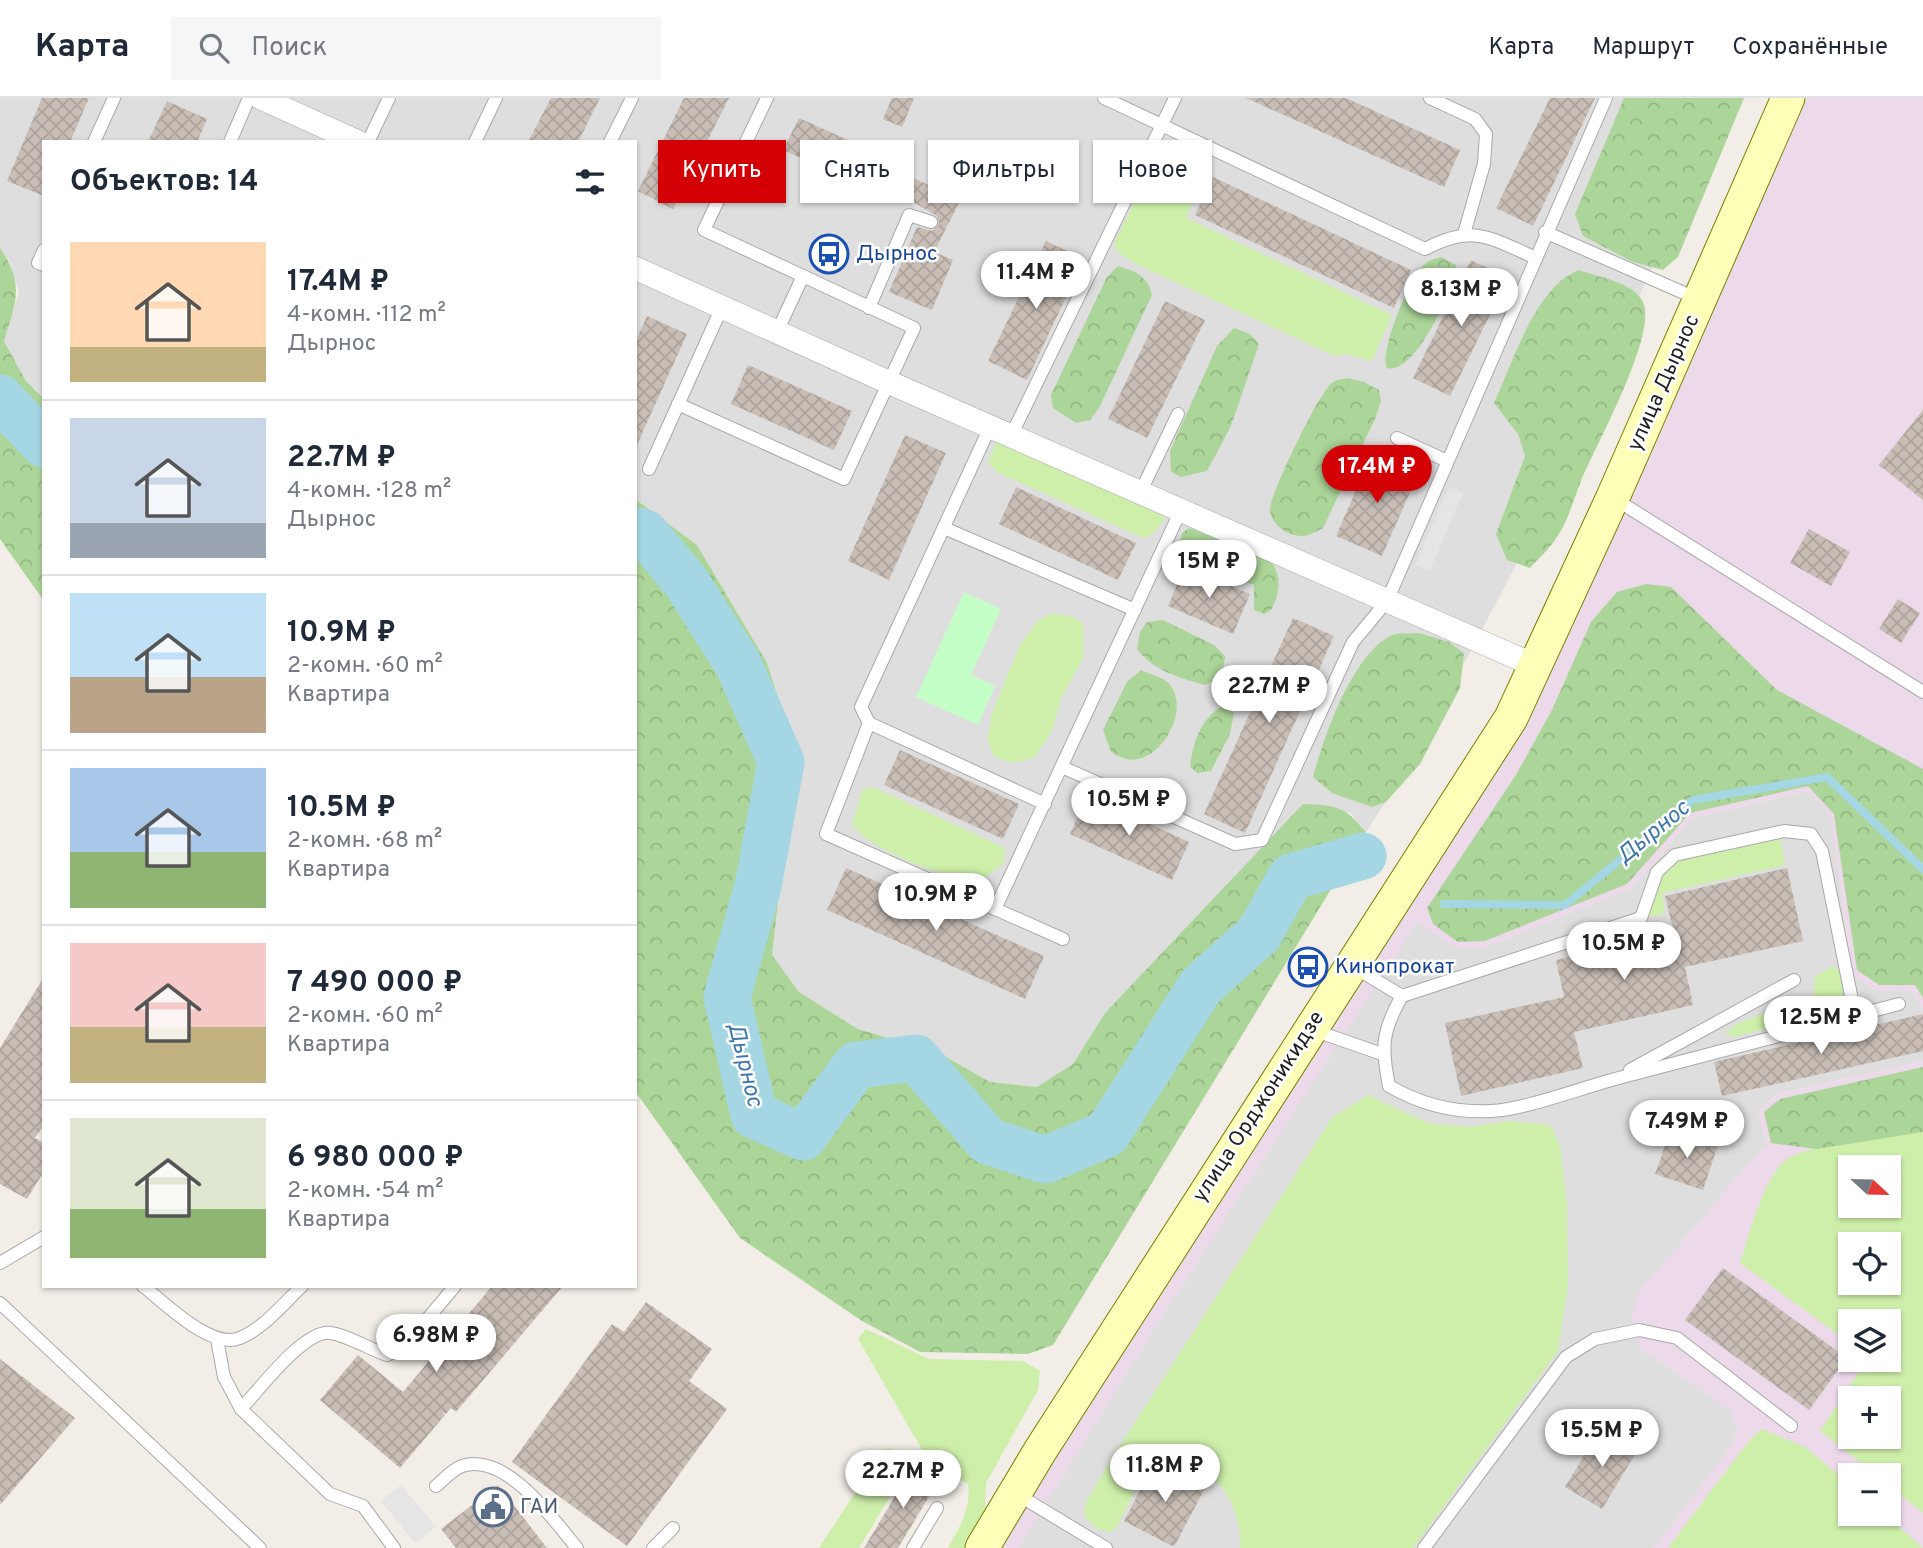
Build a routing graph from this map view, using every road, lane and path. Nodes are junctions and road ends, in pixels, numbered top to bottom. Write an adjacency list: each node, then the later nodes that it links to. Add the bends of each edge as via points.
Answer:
1 (114, 98): 14 (lane)
2 (249, 98): 15 (lane)
3 (261, 98): 16 (street)
4 (389, 98): 17 (lane)
5 (496, 98): 18 (lane)
6 (632, 98): 19 (lane)
7 (767, 98): 25 (lane, via 704,230)
8 (1104, 98): 13 (lane)
9 (1175, 98): 13 (lane)
10 (1430, 98): 22 (lane, via 1475,119 1486,134 1484,164)
11 (1606, 98): 21 (lane)
12 (1788, 98): 26 (main road, улица Дырнос)
13 (1162, 125): 22 (lane, via 1425,249); 34 (lane)
14 (95, 140)
15 (231, 140)
16 (354, 140)
17 (357, 140)
18 (476, 140)
19 (611, 140)
20 (931, 222): 28 (lane, via 909,215)
21 (1545, 232): 23 (lane); 26 (lane)
22 (1464, 234): 23 (lane, via 1473,233)
23 (1534, 257): 36 (lane)
24 (637, 269): 27 (street)
25 (803, 276): 28 (lane); 29 (lane)
26 (1700, 300): 39 (main road, улица Дырнос)
27 (722, 307): 29 (street); 31 (lane)
28 (869, 307): 30 (lane, via 914,328)
29 (776, 332): 30 (street)
30 (888, 383): 31 (lane, via 844,479); 33 (street)
31 (678, 404): 37 (lane)
32 (1178, 414): 38 (lane)
33 (990, 427): 34 (street); 41 (lane)
34 (1011, 436): 38 (street)
35 (1397, 438): 36 (lane)
36 (1447, 461): 42 (lane)
37 (649, 469)
38 (1140, 493): 40 (street)
39 (1613, 497): 44 (main road, улица Дырнос); 45 (lane)
40 (1181, 510): 42 (street); 43 (lane)
41 (944, 528): 43 (lane); 46 (lane, via 861,707)
42 (1387, 600): 44 (street); 47 (lane, via 1353,642 1262,840 1235,844)
43 (1135, 610): 47 (lane)
44 (1536, 666): 51 (main road, улица Орджоникидзе, via 1483,764)
45 (1923, 692)
46 (869, 723): 48 (lane); 49 (lane, via 825,834)
47 (1062, 767): 48 (lane)
48 (1045, 804): 49 (lane)
49 (995, 909): 50 (lane)
50 (1063, 939)
51 (1350, 965): 53 (lane); 56 (main road, улица Орджоникидзе)
52 (1794, 980): 58 (lane)
53 (1402, 996): 55 (lane, via 1640,918 1657,872 1675,855 1784,831 1811,834 1822,851); 57 (lane, via 1387,1023)
54 (1899, 1004): 55 (lane)
55 (1855, 1015): 58 (lane)
56 (1309, 1029): 57 (lane); 69 (main road, улица Орджоникидзе)
57 (1382, 1054): 58 (lane, via 1389,1086 1455,1112 1494,1111)
58 (1612, 1080)
59 (42, 1238): 60 (lane)
60 (0, 1264)
61 (146, 1288): 65 (lane)
62 (300, 1288): 65 (lane, via 252,1331 240,1338)
63 (453, 1288): 66 (lane, via 403,1348 387,1355 330,1332 316,1334 303,1342)
64 (0, 1303): 72 (lane)
65 (217, 1339): 66 (lane, via 224,1377)
66 (241, 1409): 73 (lane, via 330,1494 363,1506)
67 (1791, 1426): 79 (lane, via 1677,1338 1639,1330 1595,1339 1566,1357)
68 (436, 1486): 74 (lane, via 462,1466 490,1465 532,1493)
69 (1014, 1493): 77 (main road, улица Орджоникидзе); 78 (lane)
70 (937, 1508): 76 (lane)
71 (673, 1528): 75 (lane)
72 (260, 1548)
73 (394, 1548)
74 (577, 1548)
75 (653, 1548)
76 (913, 1548)
77 (982, 1548)
78 (1106, 1548)
79 (1424, 1548)

